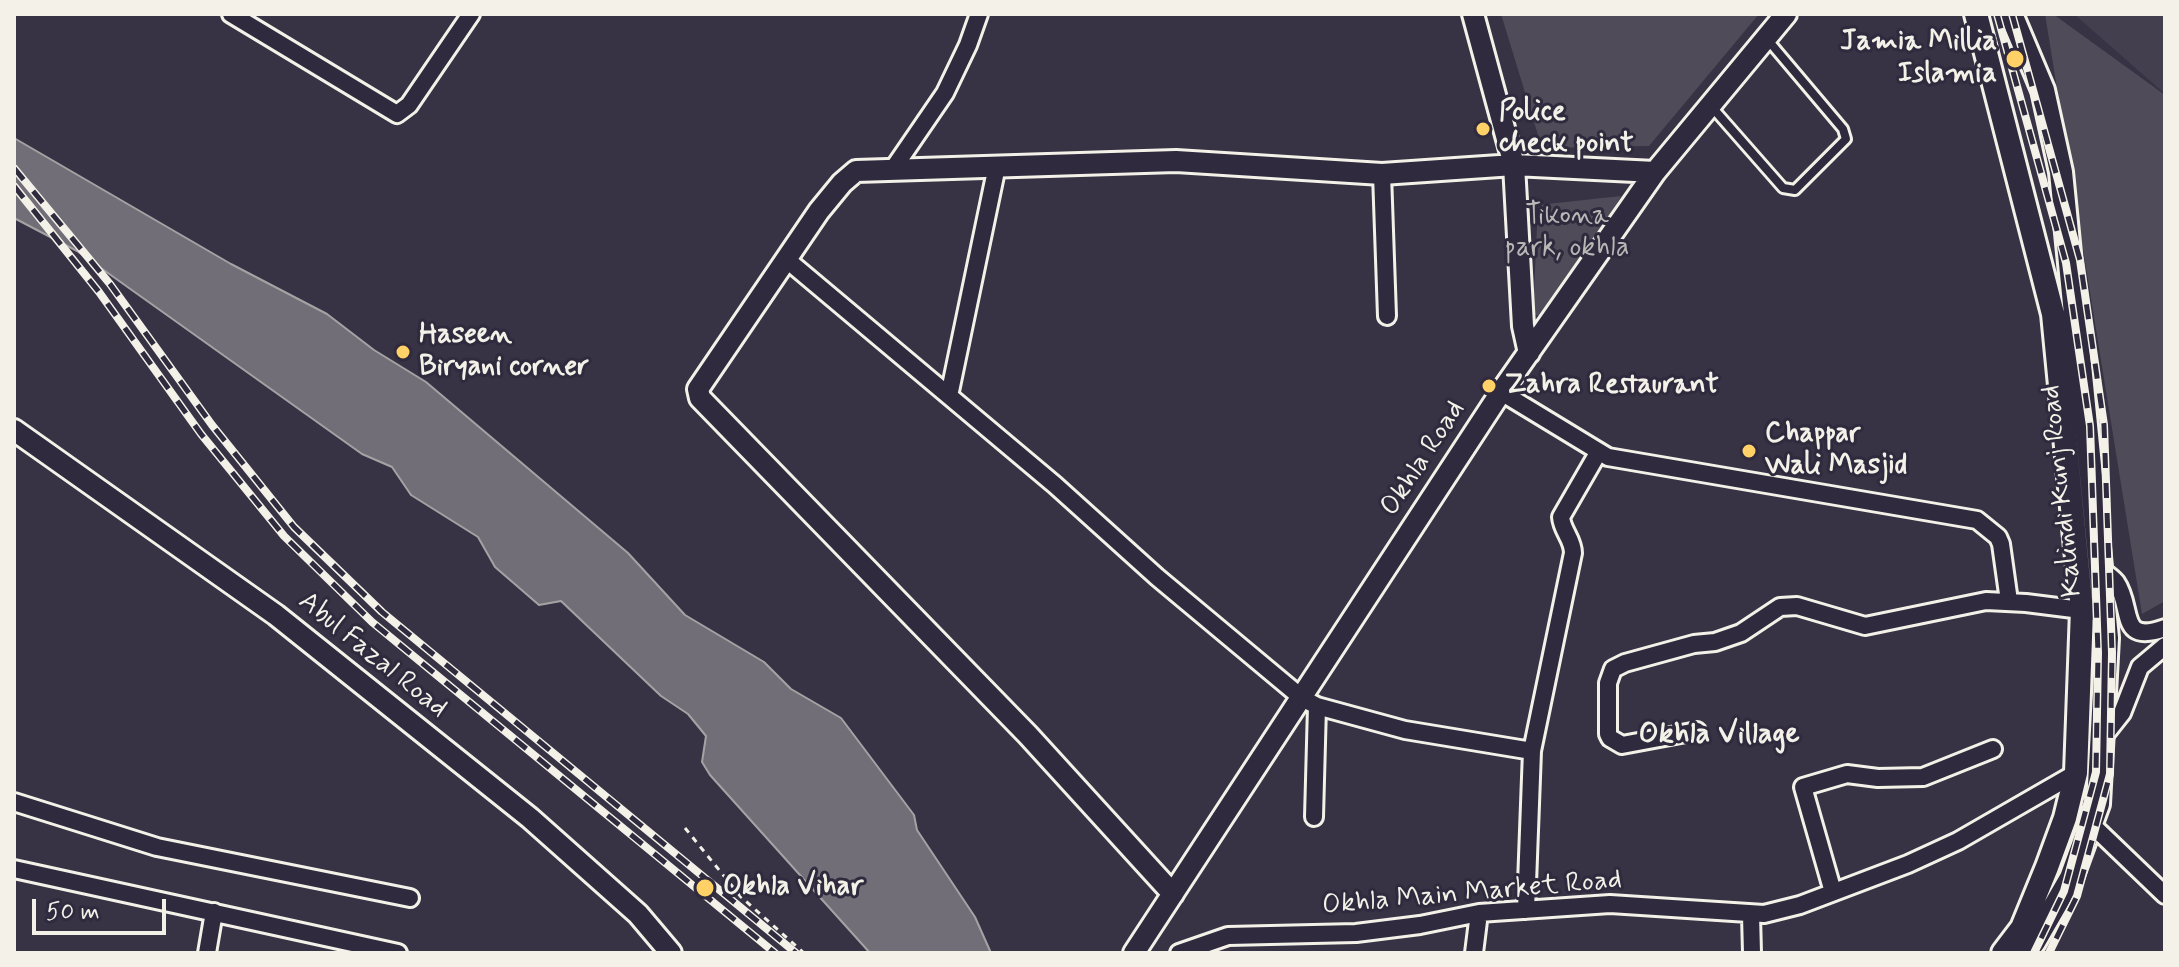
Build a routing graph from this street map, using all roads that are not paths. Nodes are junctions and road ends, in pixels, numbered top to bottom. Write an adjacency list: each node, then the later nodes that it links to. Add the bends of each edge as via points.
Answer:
1 (471, 14): 7 (street, via 409,105 397,114)
2 (979, 14): 12 (street, via 945,93)
3 (1473, 14): 10 (street)
4 (1786, 14): 8 (street, Okhla Road)
5 (1976, 14): 24 (main road, Kalindi Kunj Road, via 2053,314)
6 (2011, 14): 22 (main road, Kalindi Kunj Road, via 2043,90 2061,172)
7 (240, 17)
8 (1766, 38): 9 (street, Okhla Road); 9 (lane, via 1846,139 1795,190 1783,188)
9 (1710, 105): 13 (street, Okhla Road)
10 (1514, 165): 13 (street); 14 (street); 17 (street)
11 (997, 166): 12 (street); 14 (street, via 1176,161); 19 (street)
12 (893, 169): 15 (street, via 849,176)
13 (1655, 172): 17 (street, Okhla Road)
14 (1382, 174): 16 (street)
15 (786, 259): 19 (street); 39 (street, via 698,395 1028,735)
16 (1387, 316)
17 (1529, 353): 18 (street, Okhla Road)
18 (1501, 392): 21 (street); 28 (street, Okhla Road)
19 (949, 396): 28 (street)
20 (14, 430): 48 (street, Abul Fazal Road, via 276,615 530,818 638,914)
21 (1598, 453): 23 (street, via 1977,520 2001,544); 32 (street, via 1561,517 1573,553)
22 (2101, 570): 25 (main road, Kalindi Kunj Road); 26 (street, via 2118,585 2135,631)
23 (2009, 601): 24 (street); 29 (street, via 1865,626 1797,606 1780,607 1741,633 1613,669 1608,734 1614,741 1622,745)
24 (2082, 610): 25 (street); 33 (main road, Kalindi Kunj Road)
25 (2105, 613): 30 (main road, Kalindi Kunj Road)
26 (2165, 628)
27 (2165, 646): 30 (street, via 2140,667 2122,713)
28 (1310, 702): 32 (street, via 1405,730); 35 (street); 39 (street, Okhla Road)
29 (1697, 731)
30 (2103, 737): 36 (main road, Kalindi Kunj Road, via 2098,804)
31 (1993, 749): 38 (street, via 1923,777 1847,774 1803,787)
32 (1532, 751): 42 (street)
33 (2076, 773): 38 (street, Okhla Main Market Road, via 1958,841); 53 (main road, Kalindi Kunj Road, via 2065,818 2027,916)
34 (14, 802): 41 (street, via 157,847)
35 (1314, 817)
36 (2090, 823): 40 (street); 54 (main road, Kalindi Kunj Road, via 2071,878)
37 (14, 869): 43 (street)
38 (1833, 892): 45 (street, Okhla Main Market Road)
39 (1173, 894): 49 (street, Okhla Road)
40 (2165, 895)
41 (410, 898)
42 (1526, 910): 44 (street, Okhla Main Market Road); 45 (street, Okhla Main Market Road, via 1610,904)
43 (214, 912): 46 (street); 47 (street)
44 (1479, 913): 50 (street, Okhla Main Market Road, via 1356,933 1228,936); 51 (street)
45 (1751, 915): 52 (street)
46 (207, 953)
47 (398, 953)
48 (671, 953)
49 (1134, 953)
50 (1179, 953)
51 (1474, 953)
52 (1752, 953)
53 (2003, 953)
54 (2025, 953)

